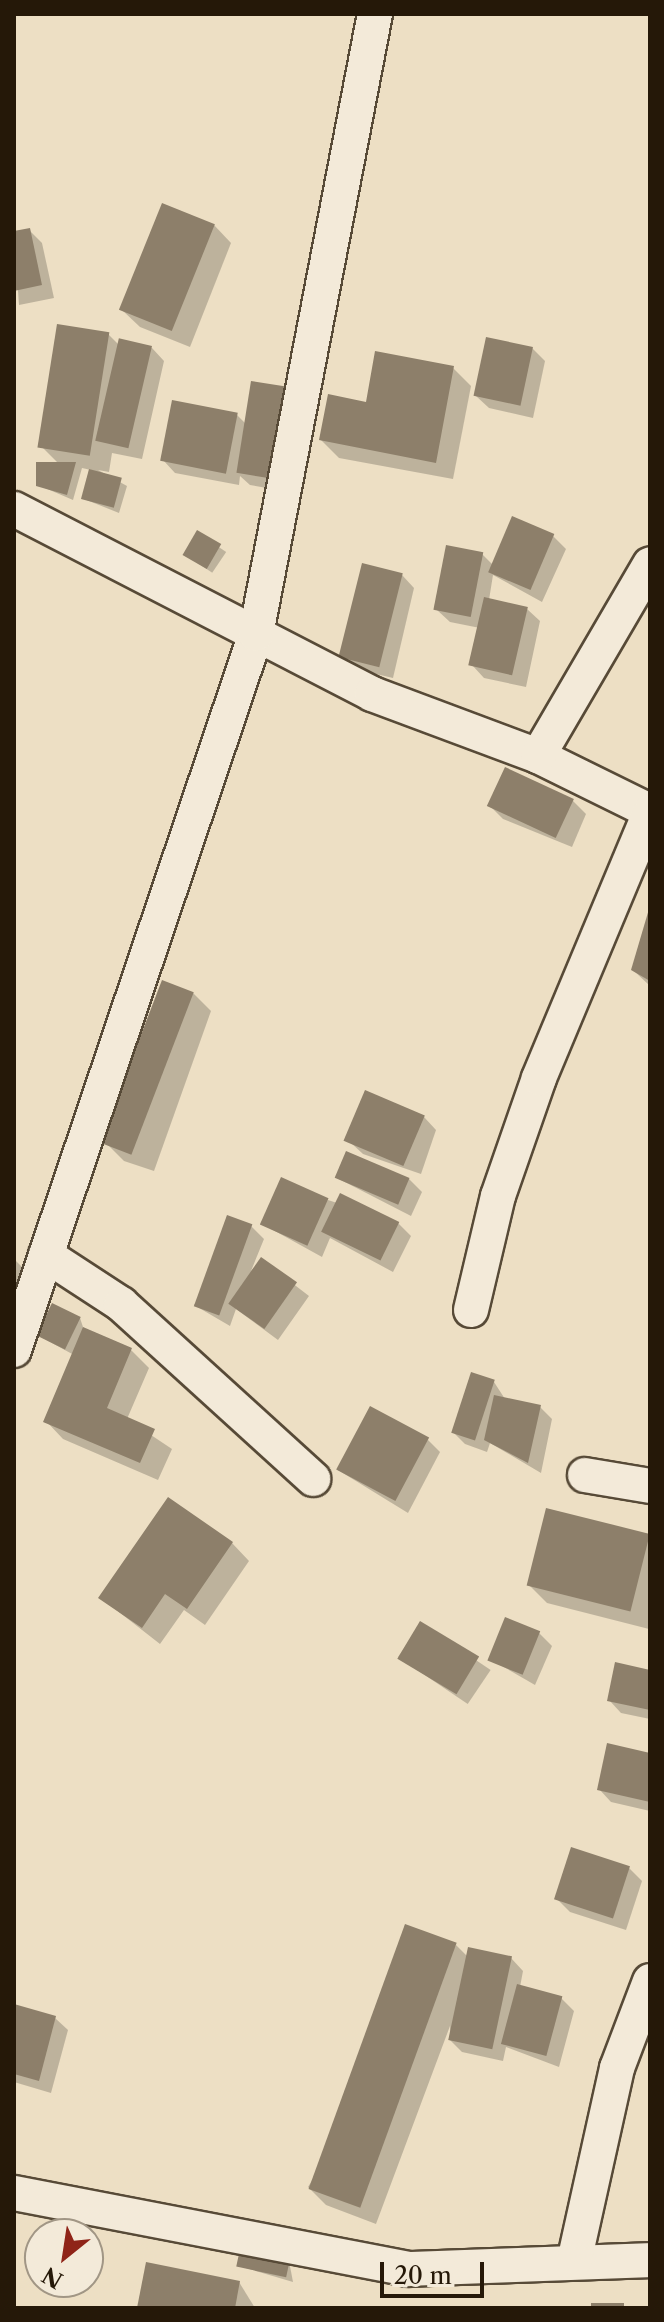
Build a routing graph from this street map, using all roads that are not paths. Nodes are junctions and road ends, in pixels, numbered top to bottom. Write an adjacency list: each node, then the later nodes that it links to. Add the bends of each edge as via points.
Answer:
1 (375, 14): 4 (street)
2 (14, 509): 4 (street)
3 (650, 564): 5 (street)
4 (256, 634): 5 (street, via 372,694); 7 (street)
5 (538, 756): 6 (street)
6 (650, 811): 8 (street, via 539,1078 498,1196)
7 (46, 1255): 9 (street); 11 (street, via 121,1304)
8 (471, 1310)
9 (14, 1350)
10 (585, 1475): 12 (street)
11 (313, 1479)
12 (650, 1486)
13 (650, 1981): 16 (street, via 617,2068)
14 (14, 2193): 16 (street, via 408,2269)
15 (650, 2260): 16 (street)
16 (574, 2262)

